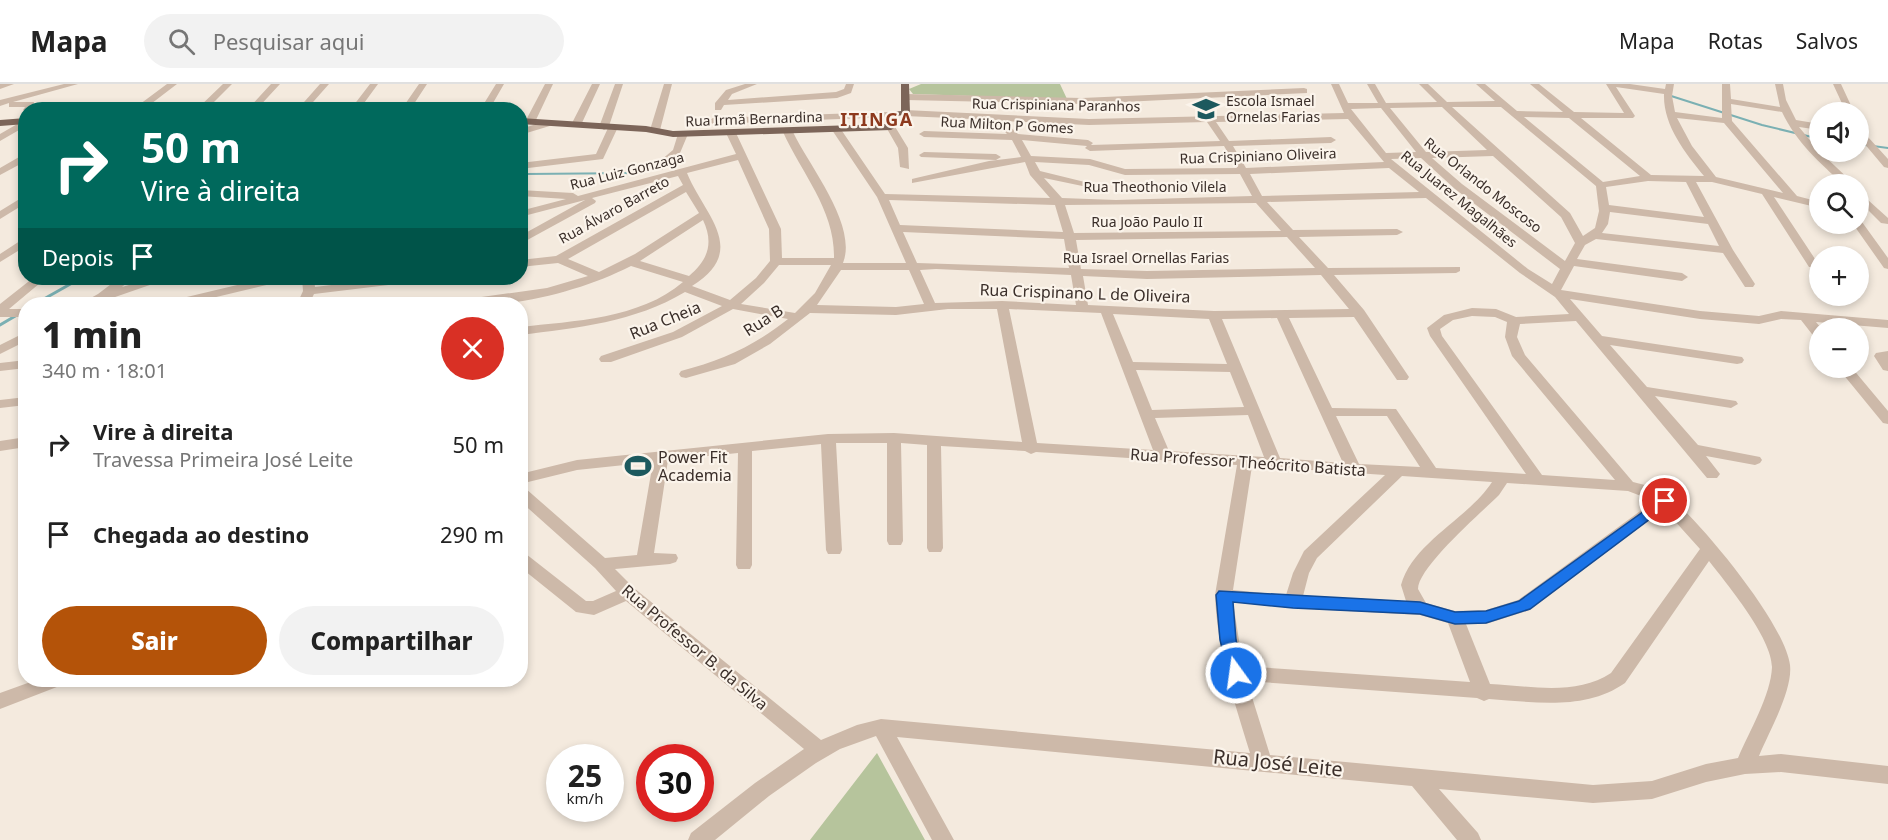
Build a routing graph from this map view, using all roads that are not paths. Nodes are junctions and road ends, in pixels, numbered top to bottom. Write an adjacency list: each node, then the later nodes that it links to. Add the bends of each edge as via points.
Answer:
1 (10, 84): 27 (street)
2 (74, 84): 44 (street)
3 (173, 84): 35 (street)
4 (228, 84): 36 (street)
5 (276, 84): 37 (street)
6 (325, 84): 38 (street)
7 (374, 84): 39 (street)
8 (423, 84): 40 (street)
9 (500, 84): 41 (street)
10 (549, 84): 56 (street)
11 (596, 84): 70 (street)
12 (620, 84): 72 (street)
13 (668, 84): 75 (street)
14 (753, 84): 43 (street, via 736,88)
15 (850, 84): 43 (street, via 848,91 837,95)
16 (905, 84): 30 (main road)
17 (1194, 84): 31 (street)
18 (1335, 84): 50 (street, Rua Juarez Magalhães)
19 (1371, 84): 48 (street, Rua Orlando Moscoso)
20 (1423, 84): 49 (street)
21 (1480, 84): 46 (street)
22 (1534, 84): 58 (street)
23 (1612, 84): 28 (street); 58 (street, via 1630,116)
24 (1726, 84): 34 (street)
25 (1779, 84): 51 (street)
26 (1837, 84): 42 (street)
27 (0, 86)
28 (1668, 88): 54 (street)
29 (1304, 91): 47 (street, Rua Crispiniana Paranhos)
30 (906, 97): 33 (street, Rua Crispiniana Paranhos); 52 (main road)
31 (1203, 97): 32 (street, Rua Crispiniana Paranhos); 47 (street, Rua Crispiniana Paranhos)
32 (1163, 98): 33 (street, Rua Crispiniana Paranhos); 60 (street)
33 (974, 99): 59 (street)
34 (1728, 101): 51 (street); 64 (street)
35 (147, 102)
36 (209, 102)
37 (259, 102)
38 (308, 102)
39 (360, 102)
40 (411, 102)
41 (489, 102)
42 (1845, 102)
43 (719, 103): 63 (street)
44 (0, 104): 45 (street)
45 (18, 104)
46 (1504, 104): 49 (street); 53 (street)
47 (1276, 105): 57 (street, Rua Crispiniana Paranhos); 61 (street, Rua Crispiniana Paranhos)
48 (1381, 105): 49 (street); 50 (street); 91 (street, Rua Orlando Moscoso)
49 (1446, 105): 88 (street)
50 (1345, 106): 57 (street, Rua Juarez Magalhães)
51 (1785, 110): 68 (street)
52 (905, 113): 55 (main road); 59 (street, Rua Crispiniana Paranhos)
53 (1518, 114): 58 (street); 110 (street)
54 (1672, 114): 64 (street); 107 (street, via 1679,134)
55 (889, 115): 63 (street); 73 (main road)
56 (528, 116)
57 (1350, 116): 95 (street, Rua Juarez Magalhães)
58 (1575, 116): 105 (street)
59 (997, 118): 60 (street, Rua Crispiniana Paranhos, via 1089,122); 82 (street)
60 (1170, 119): 61 (street, Rua Crispiniana Paranhos)
61 (1209, 119): 85 (street)
62 (528, 121): 67 (main road, Rua Irmã Bernardina)
63 (712, 121): 78 (street)
64 (1728, 121): 118 (street)
65 (18, 122): 66 (main road)
66 (0, 123)
67 (550, 123): 70 (main road, Rua Irmã Bernardina); 74 (street)
68 (1794, 123): 71 (street); 104 (street, via 1820,160)
69 (18, 125): 83 (street)
70 (576, 125): 72 (main road, Rua Irmã Bernardina)
71 (1809, 125)
72 (608, 127): 75 (main road, Rua Irmã Bernardina); 96 (street, via 600,157)
73 (891, 127): 76 (main road, Rua Irmã Bernardina); 98 (street, via 903,148)
74 (528, 130)
75 (655, 130): 80 (main road, Rua Irmã Bernardina)
76 (837, 130): 77 (main road, Rua Irmã Bernardina); 117 (street)
77 (788, 132): 79 (main road, Rua Irmã Bernardina); 148 (street, via 834,223 840,246)
78 (708, 133): 79 (main road, Rua Irmã Bernardina); 80 (main road, Rua Irmã Bernardina)
79 (731, 133): 92 (street)
80 (683, 134): 89 (street)
81 (924, 134): 82 (street, Rua Milton P Gomes)
82 (1015, 136): 85 (street, Rua Milton P Gomes, via 1089,146); 93 (street)
83 (0, 138)
84 (1331, 140): 85 (street, Rua Milton P Gomes)
85 (1227, 145): 100 (street)
86 (1870, 146): 87 (street); 97 (street)
87 (1888, 148)
88 (1494, 153): 91 (street, Rua Crispiniano Oliveira); 139 (street, via 1566,215)
89 (684, 155): 99 (street); 102 (street)
90 (924, 155): 93 (street)
91 (1421, 155): 95 (street, Rua Crispiniano Oliveira); 150 (street, Rua Orlando Moscoso)
92 (741, 156): 102 (street, Rua Luiz Gonzaga); 145 (street, via 775,229)
93 (1022, 159): 100 (street, Rua Crispiniano Oliveira, via 1090,162 1125,172); 103 (street); 108 (street)
94 (18, 161): 101 (street)
95 (1387, 161): 100 (street, Rua Crispiniano Oliveira); 115 (street, Rua Juarez Magalhães)
96 (528, 165)
97 (1888, 165)
98 (905, 167)
99 (658, 168)
100 (1245, 171): 119 (street)
101 (0, 172)
102 (682, 172): 111 (street); 113 (street, Rua Luiz Gonzaga)
103 (1034, 173): 109 (street); 120 (street)
104 (1837, 174)
105 (1648, 178): 106 (street); 110 (street)
106 (1689, 178): 107 (street); 130 (street)
107 (1712, 179): 112 (street)
108 (916, 181)
109 (1092, 185)
110 (1601, 185): 124 (street)
111 (687, 187): 128 (street); 144 (street, Rua Álvaro Barreto)
112 (1765, 191): 118 (street); 142 (street)
113 (607, 192): 116 (street, Rua Luiz Gonzaga); 137 (street)
114 (528, 193): 116 (street)
115 (1428, 195): 119 (street, Rua Theothonio Vilela); 166 (street, Rua Juarez Magalhães)
116 (588, 196): 125 (street, Rua Luiz Gonzaga)
117 (882, 197): 120 (street, Rua Theothonio Vilela); 132 (street)
118 (1793, 198): 121 (street)
119 (1260, 201): 120 (street, Rua Theothonio Vilela); 135 (street)
120 (1059, 202): 138 (street)
121 (1809, 202)
122 (18, 204): 127 (street)
123 (1869, 204): 131 (street)
124 (1604, 208): 130 (street); 136 (street, via 1605,220)
125 (528, 212)
126 (18, 213): 127 (street)
127 (3, 214)
128 (704, 215): 146 (street); 164 (street, via 714,236 714,250 711,260)
129 (1869, 217): 131 (street)
130 (1712, 220): 141 (street)
131 (1887, 221)
132 (898, 228): 138 (street, Rua João Paulo II); 149 (street)
133 (1397, 232): 135 (street, Rua João Paulo II)
134 (1865, 234): 151 (street)
135 (1293, 235): 138 (street, Rua João Paulo II); 153 (street)
136 (1594, 235): 139 (street); 141 (street)
137 (528, 236)
138 (1070, 237): 154 (street)
139 (1580, 242): 150 (street)
140 (18, 246): 143 (street)
141 (1727, 250): 157 (street)
142 (1809, 258)
143 (0, 259)
144 (559, 259): 147 (street, Rua Álvaro Barreto); 155 (street)
145 (776, 261): 148 (street, Rua Israel Ornellas Farias); 172 (street, Rua Cheia)
146 (630, 262): 155 (street); 164 (street)
147 (528, 263)
148 (837, 264): 149 (street, Rua Israel Ornellas Farias); 174 (street, Rua B)
149 (912, 266): 154 (street, Rua Israel Ornellas Farias); 173 (street)
150 (1570, 266): 156 (street); 166 (street)
151 (1888, 266)
152 (1456, 269): 153 (street, Rua Israel Ornellas Farias)
153 (1325, 271): 154 (street, Rua Israel Ornellas Farias); 179 (street)
154 (1078, 274): 175 (street)
155 (598, 276): 170 (street, via 555,290)
156 (1682, 277)
157 (1749, 284)
158 (32, 285): 176 (street)
159 (117, 285): 167 (street)
160 (141, 285): 167 (street)
161 (251, 285): 168 (street)
162 (309, 285): 165 (street)
163 (357, 285): 165 (street)
164 (689, 285): 172 (street); 188 (street, via 614,317)
165 (309, 291): 169 (street)
166 (1557, 293): 183 (street, Rua Juarez Magalhães); 184 (street, via 1700,315 1759,320 1776,315)
167 (102, 297)
168 (202, 297)
169 (306, 297)
170 (508, 297)
171 (1002, 305): 173 (street, Rua Crispinano L de Oliveira); 175 (street, Rua Crispinano L de Oliveira); 217 (street)
172 (734, 306): 182 (street); 193 (street, Rua Cheia, via 687,330)
173 (932, 307): 174 (street, Rua Crispinano L de Oliveira, via 896,311)
174 (810, 309): 182 (street, Rua B)
175 (1083, 310): 177 (street, Rua Crispinano L de Oliveira)
176 (0, 311): 178 (street)
177 (1106, 311): 181 (street, Rua Crispinano L de Oliveira); 196 (street)
178 (18, 313)
179 (1359, 313): 180 (street, Rua Crispinano L de Oliveira); 201 (street)
180 (1281, 314): 181 (street, Rua Crispinano L de Oliveira); 208 (street)
181 (1214, 315): 198 (street)
182 (798, 317): 200 (street, Rua B, via 728,362)
183 (1578, 317): 185 (street); 189 (street, Rua Juarez Magalhães)
184 (1805, 317): 186 (street); 187 (street)
185 (1514, 321): 230 (street, via 1504,314 1480,310 1438,322 1433,332); 231 (street, via 1511,337 1519,356)
186 (1809, 322)
187 (1888, 324)
188 (528, 330)
189 (1598, 339): 194 (street); 203 (street, Rua Juarez Magalhães)
190 (18, 340): 191 (street)
191 (0, 350)
192 (1888, 355): 199 (street, via 1881,356)
193 (606, 359)
194 (1737, 360)
195 (18, 365): 197 (street)
196 (1129, 366): 198 (street); 209 (street)
197 (0, 367)
198 (1235, 368): 207 (street)
199 (1888, 368)
200 (686, 374)
201 (1402, 377)
202 (1853, 378): 210 (street)
203 (1641, 390): 206 (street); 218 (street, Rua Juarez Magalhães)
204 (18, 401): 205 (street)
205 (0, 404)
206 (1731, 404)
207 (1251, 411): 209 (street); 223 (street)
208 (1326, 412): 224 (street); 226 (street, via 1392,412)
209 (1147, 414): 220 (street)
210 (1888, 420)
211 (894, 438): 212 (street, Rua Professor Theócrito Batista); 213 (street, Rua Professor Theócrito Batista); 234 (street)
212 (828, 440): 216 (street, Rua Professor Theócrito Batista); 236 (street)
213 (933, 441): 217 (street, Rua Professor Theócrito Batista); 235 (street)
214 (18, 443): 215 (street)
215 (0, 446)
216 (745, 448): 219 (street, Rua Professor Theócrito Batista); 242 (street)
217 (1031, 449): 220 (street, Rua Professor Theócrito Batista)
218 (1693, 449): 221 (street); 227 (street, Rua Juarez Magalhães)
219 (661, 456): 228 (street, Rua Professor Theócrito Batista, via 576,465); 239 (street)
220 (1162, 456): 222 (street, Rua Professor Theócrito Batista)
221 (1755, 460)
222 (1245, 462): 223 (street, Rua Professor Theócrito Batista); 244 (street)
223 (1274, 463): 224 (street, Rua Professor Theócrito Batista)
224 (1354, 469): 225 (street, Rua Professor Theócrito Batista)
225 (1396, 472): 226 (street, Rua Professor Theócrito Batista); 245 (street, via 1310,555)
226 (1431, 473): 229 (street, Rua Professor Theócrito Batista)
227 (1712, 474)
228 (528, 477)
229 (1502, 478): 230 (street, Rua Professor Theócrito Batista); 246 (street, via 1411,579 1409,588)
230 (1538, 479): 231 (street, Rua Professor Theócrito Batista)
231 (1628, 486): 233 (street, Rua Professor Theócrito Batista)
232 (528, 499): 241 (street, Rua Professor B. da Silva)
233 (1665, 501): 237 (street, Rua Professor Theócrito Batista); 247 (street, via 1524,605 1486,617)
234 (895, 541)
235 (934, 548)
236 (834, 550)
237 (1708, 550): 250 (street, via 1618,678 1605,687 1555,696); 255 (street, Rua Professor Theócrito Batista, via 1763,623 1779,653 1778,682)
238 (670, 558): 239 (street)
239 (645, 560): 241 (street)
240 (528, 564): 243 (street, via 582,607 594,608)
241 (601, 564): 243 (street, Rua Professor B. da Silva)
242 (744, 565)
243 (628, 592): 253 (street, Rua Professor B. da Silva)
244 (1224, 595): 245 (street); 248 (street)
245 (1293, 602): 246 (street)
246 (1420, 608): 247 (street)
247 (1455, 618): 250 (street)
248 (1236, 673): 250 (street); 254 (street)
249 (37, 687): 251 (street)
250 (1484, 693)
251 (0, 701)
252 (881, 727): 253 (street, Rua José Leite, via 851,733); 254 (street, Rua José Leite); 259 (street)
253 (819, 750): 258 (street, Rua José Leite)
254 (1262, 761): 257 (street, Rua José Leite)
255 (1745, 765): 256 (street, Rua José Leite, via 1781,763); 257 (street, Rua José Leite, via 1652,790 1620,794)
256 (1888, 775)
257 (1417, 777): 260 (street)
258 (699, 840)
259 (943, 840)
260 (1470, 840)

